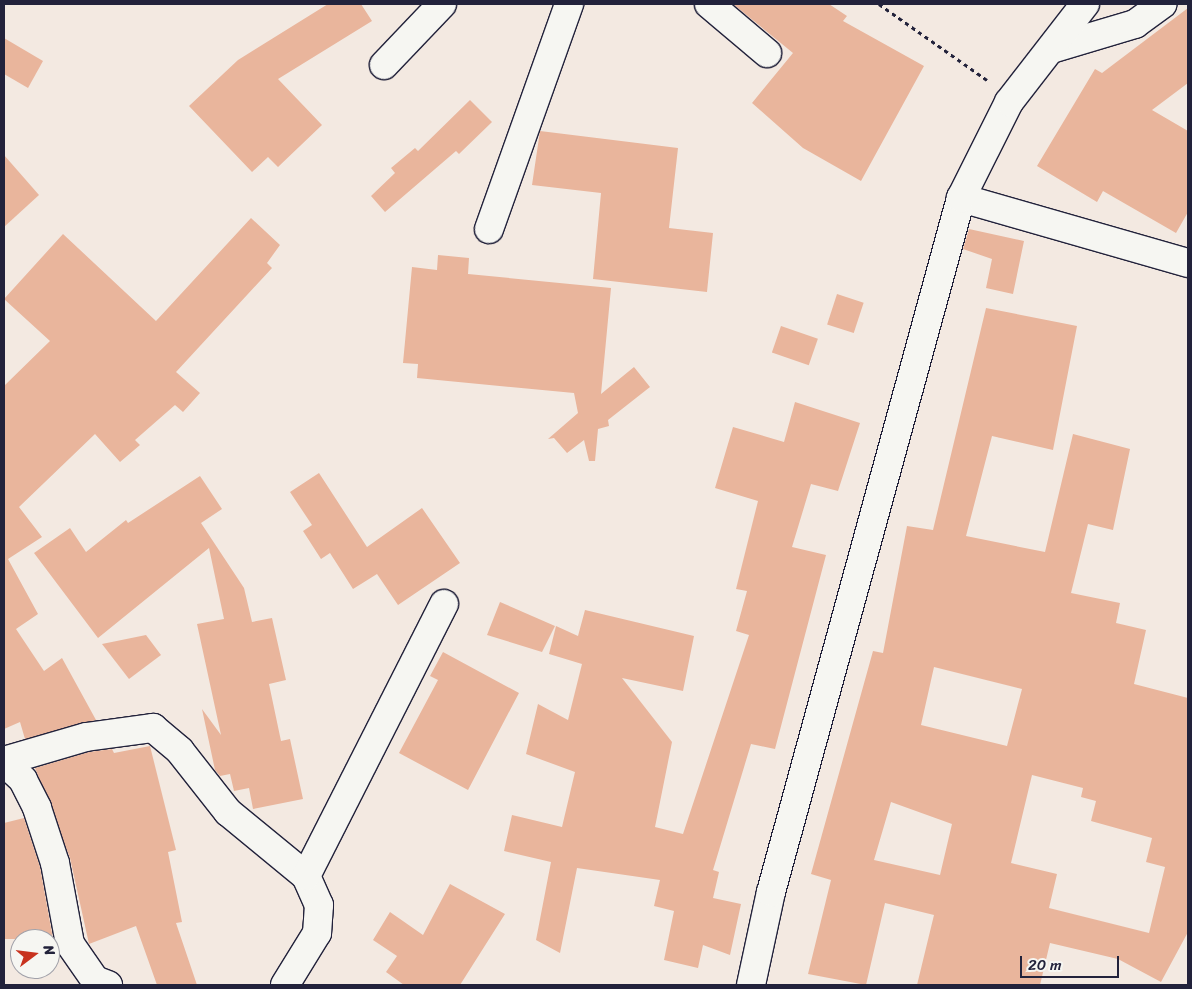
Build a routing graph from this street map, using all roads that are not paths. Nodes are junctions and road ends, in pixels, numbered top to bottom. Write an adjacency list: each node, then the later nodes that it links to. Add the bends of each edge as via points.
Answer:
1 (442, 4): 8 (street)
2 (569, 4): 10 (street)
3 (709, 4): 7 (street)
4 (1086, 4): 6 (street)
5 (1163, 4): 6 (street, via 1135,24)
6 (1051, 50): 9 (street, via 1009,102)
7 (767, 53)
8 (384, 65)
9 (961, 198): 11 (street); 17 (street, via 771,892)
10 (489, 229)
11 (1188, 263)
12 (444, 604): 14 (street)
13 (4, 761): 14 (street, via 86,737 153,728 180,751 228,812); 15 (street, via 22,780 37,808 55,863 70,944 95,980)
14 (306, 876): 16 (street, via 319,905 317,933)
15 (108, 985)
16 (285, 985)
17 (750, 985)

